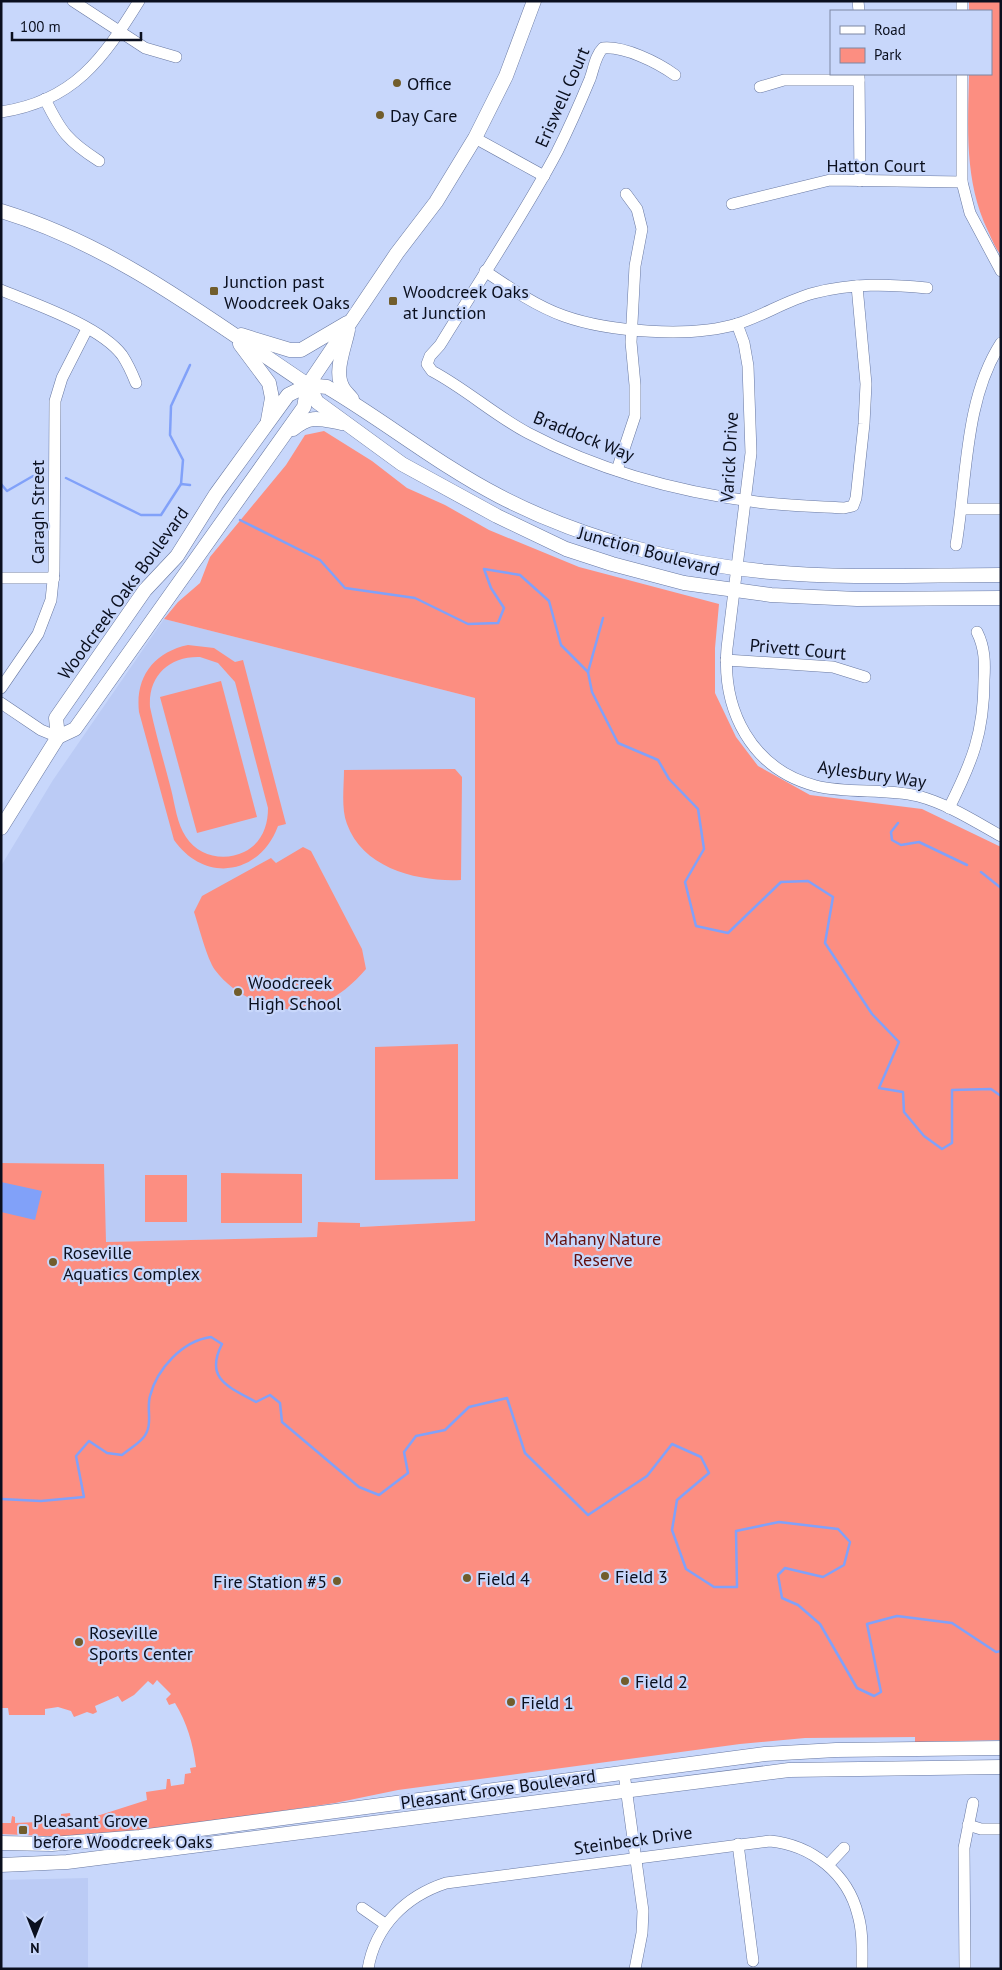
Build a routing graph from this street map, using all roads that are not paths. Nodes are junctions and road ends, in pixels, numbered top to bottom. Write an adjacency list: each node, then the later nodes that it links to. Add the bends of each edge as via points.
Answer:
1 (73, 1): 4 (street)
2 (139, 1): 4 (street)
3 (534, 1): 12 (main road, Woodcreek Oaks Boulevard, via 506,76)
4 (120, 33): 5 (street, via 145,48); 10 (street, via 94,67)
5 (176, 57)
6 (674, 75): 14 (street, Eriswell Court, via 645,58 610,47 603,48 597,54 570,124)
7 (962, 75): 16 (street)
8 (859, 77): 9 (street, via 784,80); 15 (street)
9 (760, 87)
10 (45, 99): 11 (street); 13 (street, via 65,136)
11 (1, 112)
12 (475, 138): 14 (street); 25 (main road, Woodcreek Oaks Boulevard, via 436,202)
13 (98, 162)
14 (544, 176): 20 (street)
15 (860, 181): 16 (street, Hatton Court); 18 (street, Hatton Court, via 830,180)
16 (962, 182): 21 (street, via 970,212)
17 (626, 194): 27 (street, via 637,209 642,229)
18 (732, 204)
19 (1, 211): 29 (main road, Junction Boulevard, via 59,231 126,264)
20 (485, 271): 27 (street, via 519,294 563,316 604,326); 37 (street, Braddock Way, via 427,364 432,371 528,433)
21 (1001, 271)
22 (857, 286): 23 (street); 26 (street, via 814,293); 38 (street, Braddock Way, via 866,405 853,506 808,506)
23 (927, 288)
24 (1, 290): 28 (street)
25 (350, 321): 29 (main road, via 300,350 290,350); 32 (main road, Woodcreek Oaks Boulevard); 33 (main road, via 340,380)
26 (737, 324): 27 (street, via 692,332); 38 (street, Varick Drive, via 748,366 751,453)
27 (632, 328): 37 (street, via 635,416)
28 (87, 329): 31 (street, via 117,350); 45 (street, Caragh Street, via 66,368 55,401)
29 (231, 332): 32 (main road, Junction Boulevard); 35 (main road, via 270,383 272,398)
30 (1001, 343): 39 (street, via 984,380 971,427)
31 (136, 383)
32 (308, 385): 33 (main road, Junction Boulevard, via 327,387); 34 (main road, Junction Boulevard, via 317,402); 35 (main road, Woodcreek Oaks Boulevard, via 288,395); 36 (main road, Woodcreek Oaks Boulevard, via 304,407)
33 (356, 404): 42 (main road, Junction Boulevard, via 459,473 532,512 649,551)
34 (347, 424): 36 (main road, via 319,418 305,420); 46 (main road, Junction Boulevard, via 402,464 566,549 648,574)
35 (267, 425): 53 (main road, Woodcreek Oaks Boulevard, via 216,494 177,556 145,590 56,718)
36 (283, 438): 53 (main road, Woodcreek Oaks Boulevard, via 75,729)
37 (617, 470): 38 (street, Braddock Way, via 681,489)
38 (746, 500): 42 (street, Varick Drive)
39 (962, 509): 40 (street); 41 (street)
40 (1001, 509)
41 (956, 545)
42 (737, 568): 43 (main road, Junction Boulevard, via 818,575); 46 (street, Varick Drive)
43 (1001, 575)
44 (1, 578): 45 (street)
45 (54, 578): 51 (street, Caragh Street, via 42,627)
46 (734, 592): 47 (main road, Junction Boulevard, via 838,598); 49 (street, Aylesbury Way)
47 (1001, 598)
48 (977, 632): 54 (street, via 985,660 981,729 972,759)
49 (726, 660): 50 (street, Privett Court, via 833,667); 54 (street, Aylesbury Way, via 727,691 740,726 770,763 816,786 917,796)
50 (866, 677)
51 (1, 688)
52 (1, 703): 53 (street, via 41,730)
53 (58, 737): 55 (main road, Woodcreek Oaks Boulevard)
54 (949, 808): 56 (street, Aylesbury Way)
55 (1, 828)
56 (1001, 836)
57 (1001, 1748): 59 (main road, Pleasant Grove Boulevard, via 809,1751)
58 (1001, 1767): 60 (main road, Pleasant Grove Boulevard, via 788,1770)
59 (624, 1773): 60 (street); 65 (main road, Pleasant Grove Boulevard, via 148,1836)
60 (627, 1791): 69 (street); 70 (main road, Pleasant Grove Boulevard, via 67,1862)
61 (973, 1803): 62 (street)
62 (968, 1826): 63 (street); 78 (street, via 964,1848)
63 (1001, 1828)
64 (1, 1843): 65 (main road, Pleasant Grove Boulevard)
65 (52, 1844): 68 (main road)
66 (738, 1844): 69 (street, Steinbeck Drive); 71 (street, Steinbeck Drive, via 783,1842); 74 (street)
67 (844, 1848): 71 (street)
68 (1, 1850)
69 (636, 1858): 73 (street, Steinbeck Drive, via 446,1883 408,1902); 76 (street, via 643,1911)
70 (1, 1865)
71 (828, 1865): 77 (street, Steinbeck Drive, via 840,1877 855,1903 861,1929)
72 (362, 1908): 73 (street)
73 (386, 1924): 75 (street, Steinbeck Drive, via 377,1939)
74 (753, 1961)
75 (368, 1969)
76 (635, 1969)
77 (862, 1969)
78 (965, 1969)

